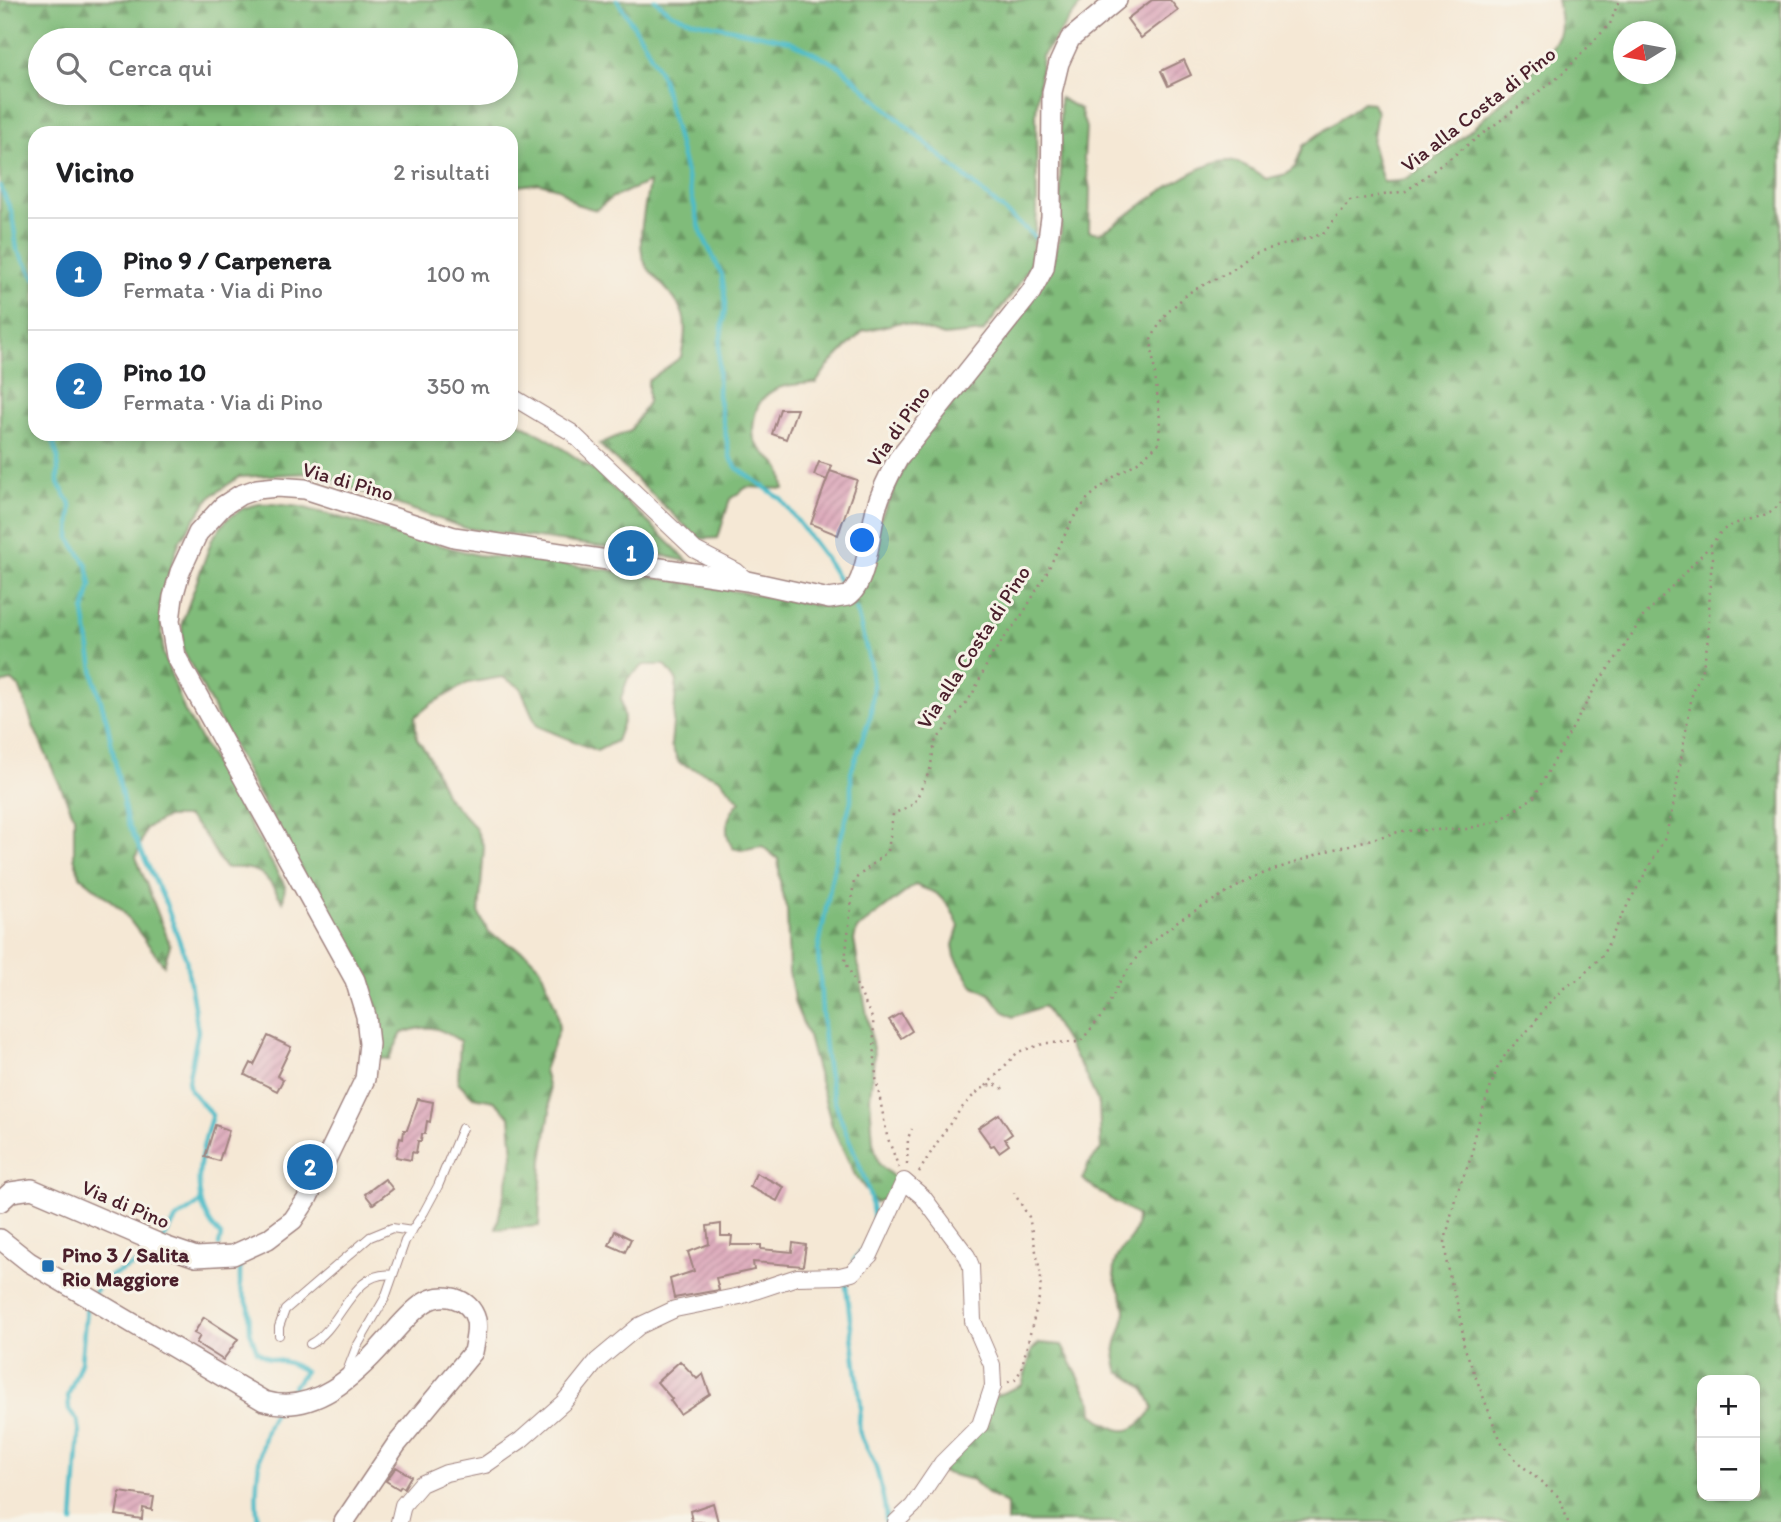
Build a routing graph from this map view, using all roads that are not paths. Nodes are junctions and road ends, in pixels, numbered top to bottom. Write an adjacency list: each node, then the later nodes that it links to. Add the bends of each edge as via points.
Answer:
1 (1117, 0): 3 (street, Via di Pino, via 1070,39 1059,63 1052,92 1051,216 1044,268 1031,292 898,459 881,495 853,593 829,599)
2 (518, 400): 3 (street, via 572,432 695,550)
3 (747, 580): 5 (street, Via di Pino, via 454,537 306,489 257,489 223,506 198,533 180,572 170,621 174,648 186,678 355,980 369,1044 365,1079 293,1220 268,1239 233,1255 196,1257 32,1189 11,1192)
4 (462, 1128): 6 (lane, via 438,1186)
5 (0, 1202)
6 (412, 1231): 8 (lane); 9 (lane, via 392,1228 370,1237 285,1310)
7 (0, 1239): 11 (street, via 29,1262 264,1401 278,1405 317,1399)
8 (393, 1275): 10 (lane, via 375,1275 367,1281 320,1338); 11 (lane, via 345,1372)
9 (279, 1335)
10 (310, 1343)
11 (346, 1381): 13 (street, via 426,1301 444,1295 469,1307 477,1335 473,1352 396,1445)
12 (902, 1519): 14 (street, via 942,1463 980,1425 993,1386 992,1365 973,1321 967,1256 923,1197 904,1181 870,1255 852,1273 797,1277 740,1296 675,1309 639,1326 597,1361 564,1402 521,1440 485,1465 421,1484 402,1505)
13 (344, 1522)
14 (399, 1522)

